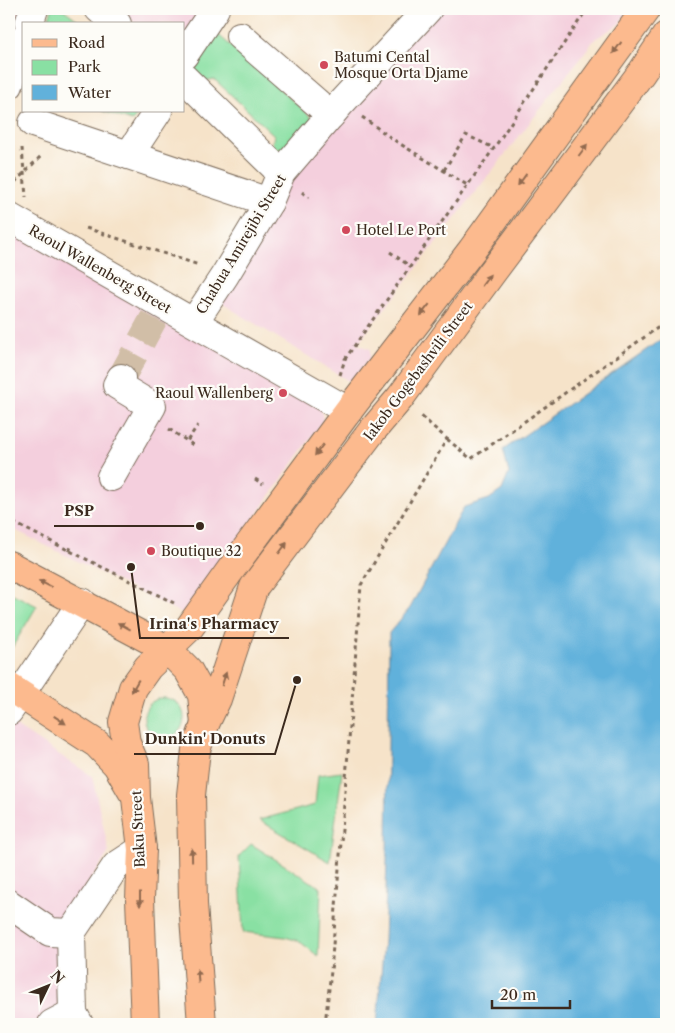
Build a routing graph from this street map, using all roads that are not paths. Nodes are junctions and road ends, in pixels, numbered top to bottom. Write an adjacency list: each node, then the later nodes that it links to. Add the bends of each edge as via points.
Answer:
1 (34, 9): 6 (street)
2 (99, 9): 7 (street)
3 (215, 9): 11 (street)
4 (428, 9): 14 (street, Chabua Amirejibi Street)
5 (646, 9): 23 (main road, one-way to 23, via 472,250)
6 (30, 22)
7 (115, 22)
8 (240, 36): 14 (street)
9 (666, 36): 29 (main road, Iakob Gogebashvili Street, one-way to 9, via 217,700 254,587 400,398)
10 (22, 45): 13 (street)
11 (185, 54)
12 (185, 79): 18 (street)
13 (9, 86)
14 (336, 109): 18 (street, Chabua Amirejibi Street)
15 (157, 112): 17 (street)
16 (38, 133): 17 (street)
17 (129, 155): 19 (street)
18 (281, 173): 19 (street, Chabua Amirejibi Street)
19 (269, 202): 21 (street, Chabua Amirejibi Street, via 231,273)
20 (17, 208): 21 (street, Raoul Wallenberg Street, via 158,311)
21 (194, 322): 23 (street, Raoul Wallenberg Street)
22 (120, 378): 24 (street, via 117,385 152,406)
23 (348, 411): 27 (main road, one-way to 27, via 189,628)
24 (111, 477)
25 (9, 565): 26 (main road, one-way to 25)
26 (82, 602): 27 (main road, one-way to 26); 28 (street)
27 (167, 649): 29 (main road, via 188,670 202,694); 30 (main road, Baku Street, one-way to 30, via 132,688 123,722 134,764)
28 (12, 697): 30 (main road, one-way to 30, via 97,744 117,765)
29 (205, 724): 36 (main road, one-way to 29, via 193,904 191,796 196,750)
30 (136, 798): 31 (main road, Baku Street)
31 (142, 848): 33 (street, via 116,866); 35 (main road, Baku Street, one-way to 35, via 140,899)
32 (9, 904): 33 (street, via 50,932)
33 (71, 933): 34 (street)
34 (68, 1021)
35 (145, 1024)
36 (202, 1024)

